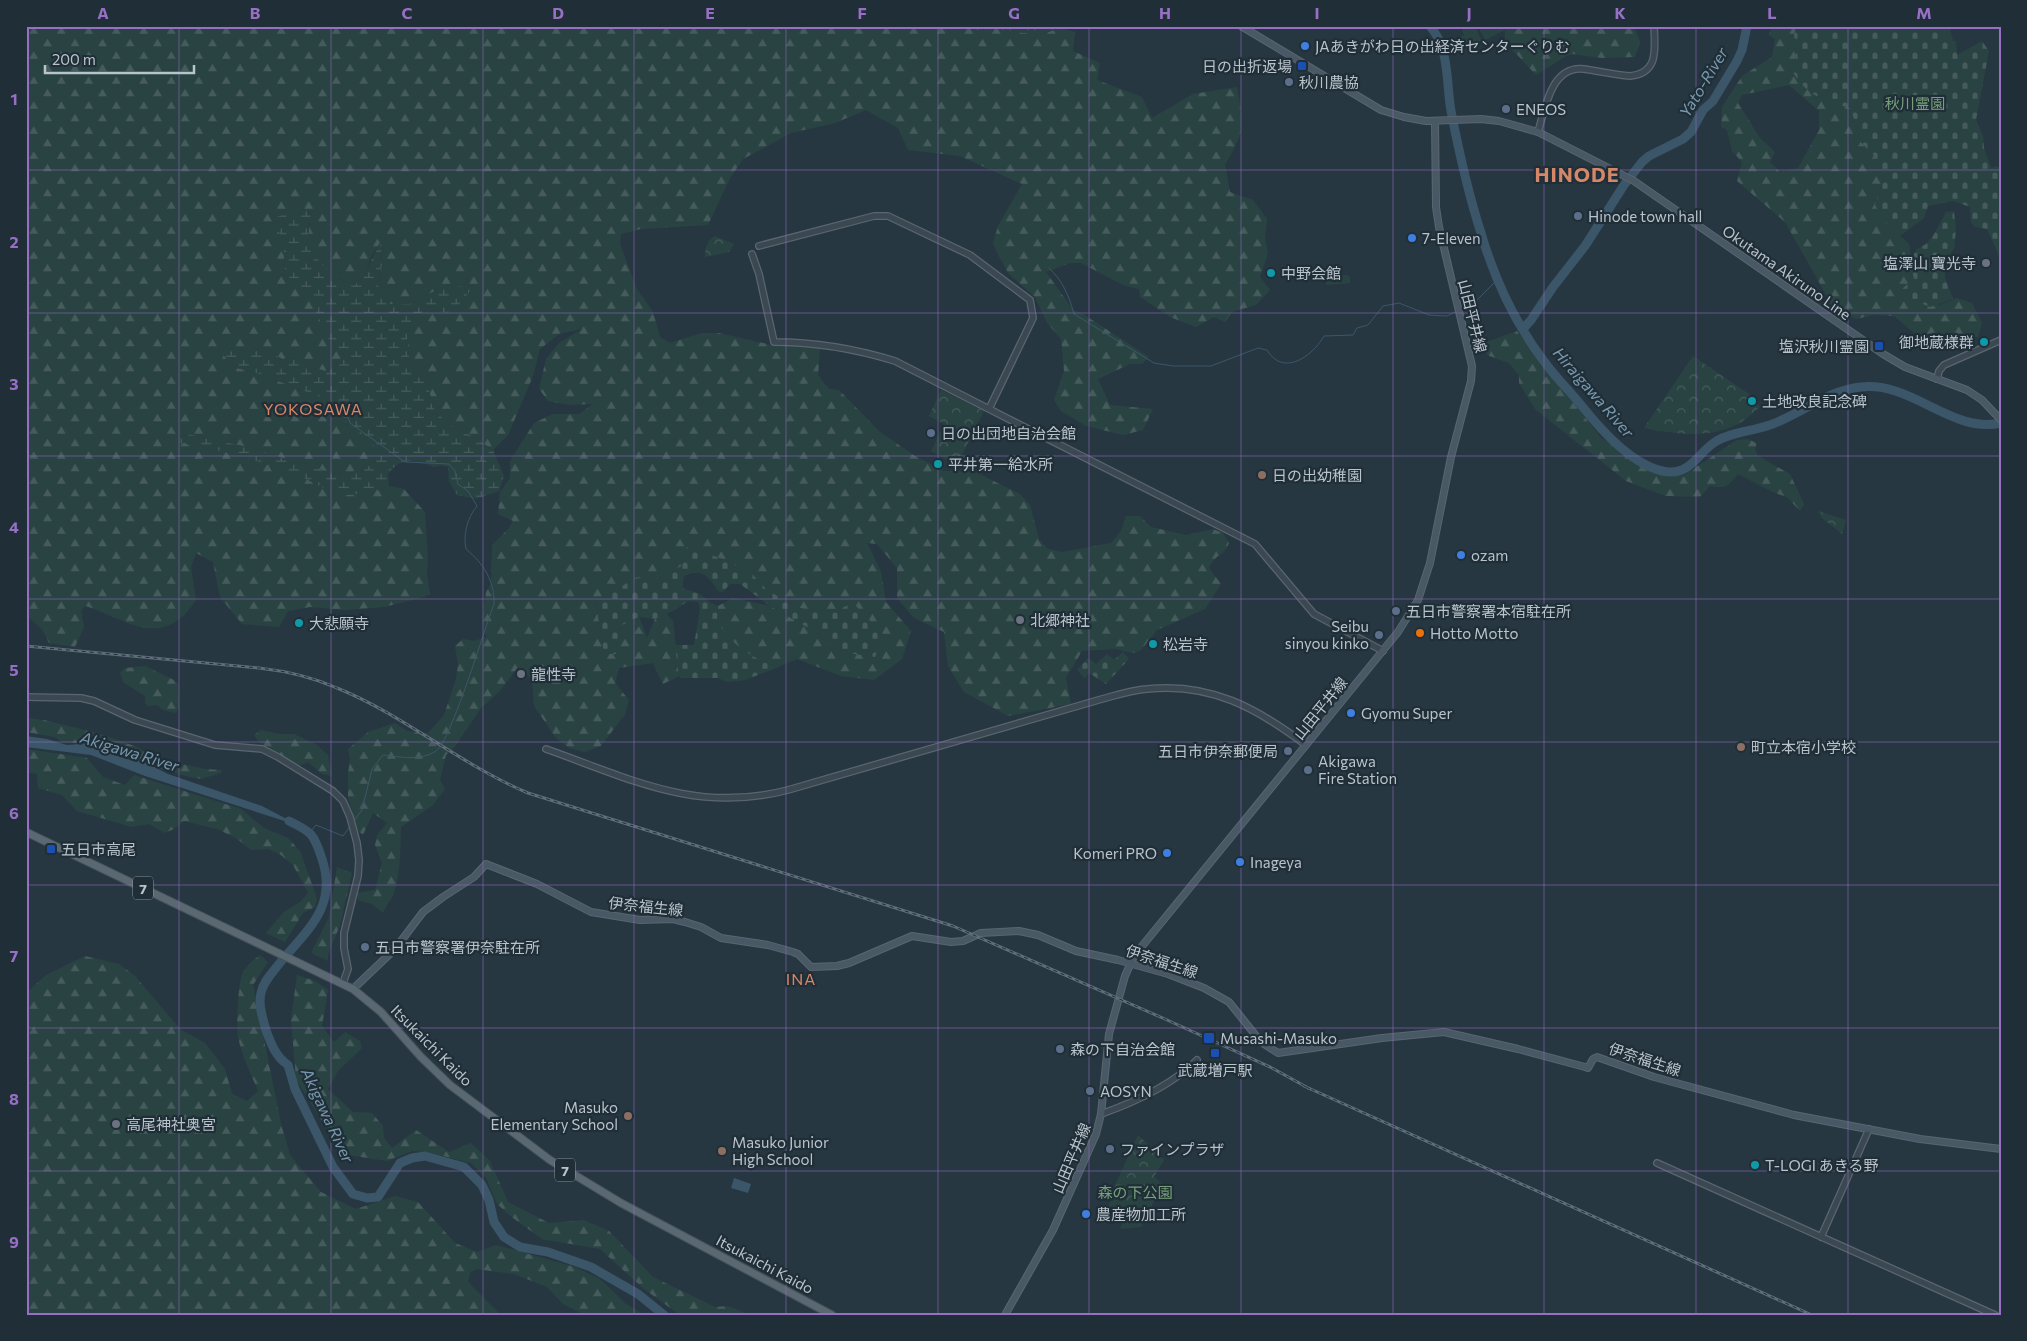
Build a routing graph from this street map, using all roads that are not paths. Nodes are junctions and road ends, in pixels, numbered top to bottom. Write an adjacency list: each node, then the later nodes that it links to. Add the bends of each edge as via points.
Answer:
1 (1241, 26): 3 (main road, Okutama Akiruno Line, via 1381,110 1404,118)
2 (1654, 26): 4 (street, via 1654,58 1647,70 1637,76 1582,69 1562,74 1553,86)
3 (1438, 121): 4 (main road, Okutama Akiruno Line, via 1500,121); 11 (main road, 山田平井線, via 1438,227 1471,360 1471,375 1424,584 1411,612)
4 (1538, 132): 8 (main road, Okutama Akiruno Line, via 1634,181 1883,354 1905,367)
5 (759, 246): 9 (street, via 882,215 896,218 970,255 1030,300 1033,311 1033,318)
6 (752, 254): 9 (street, via 774,342 830,346 895,361)
7 (2001, 340): 8 (street, via 1944,365)
8 (1937, 379): 10 (main road, Okutama Akiruno Line, via 1974,394)
9 (989, 409): 11 (street, via 1255,544 1314,614)
10 (2001, 420)
11 (1383, 651): 13 (main road, 山田平井線)
12 (26, 698): 17 (street, via 81,698 136,720 215,745 262,749 334,791 350,817 359,860 344,933 348,969)
13 (1306, 744): 14 (street, via 1267,717 1227,698 1196,690 1157,688 1095,701 788,790 742,799 712,799 669,792); 16 (main road, 山田平井線, via 1141,945)
14 (546, 749)
15 (26, 832): 17 (main road, Itsukaichi Kaido / 7)
16 (1130, 964): 18 (main road, 伊奈福生線, via 1076,951 1038,935 1019,931 981,933 951,942 912,936 849,963 811,967 793,952 721,938 685,922 640,920 591,912 537,884 486,864 474,877 423,912 395,949); 20 (main road, 山田平井線, via 1109,1034); 21 (main road, 伊奈福生線, via 1192,982 1217,994 1229,1002 1263,1044 1278,1052 1444,1032 1588,1068 1597,1057 1734,1100)
17 (343, 983): 18 (main road, Itsukaichi Kaido / 7)
18 (353, 989): 25 (main road, Itsukaichi Kaido / 7, via 381,1012 450,1085 550,1160 621,1203)
19 (1197, 1060): 20 (street, via 1163,1086)
20 (1101, 1114): 26 (main road, 山田平井線, via 1096,1134 1053,1230)
21 (1869, 1129): 22 (main road, 伊奈福生線); 24 (street)
22 (2001, 1149)
23 (1657, 1163): 24 (street)
24 (1820, 1237): 27 (street)
25 (832, 1315)
26 (1005, 1315)
27 (1995, 1315)

